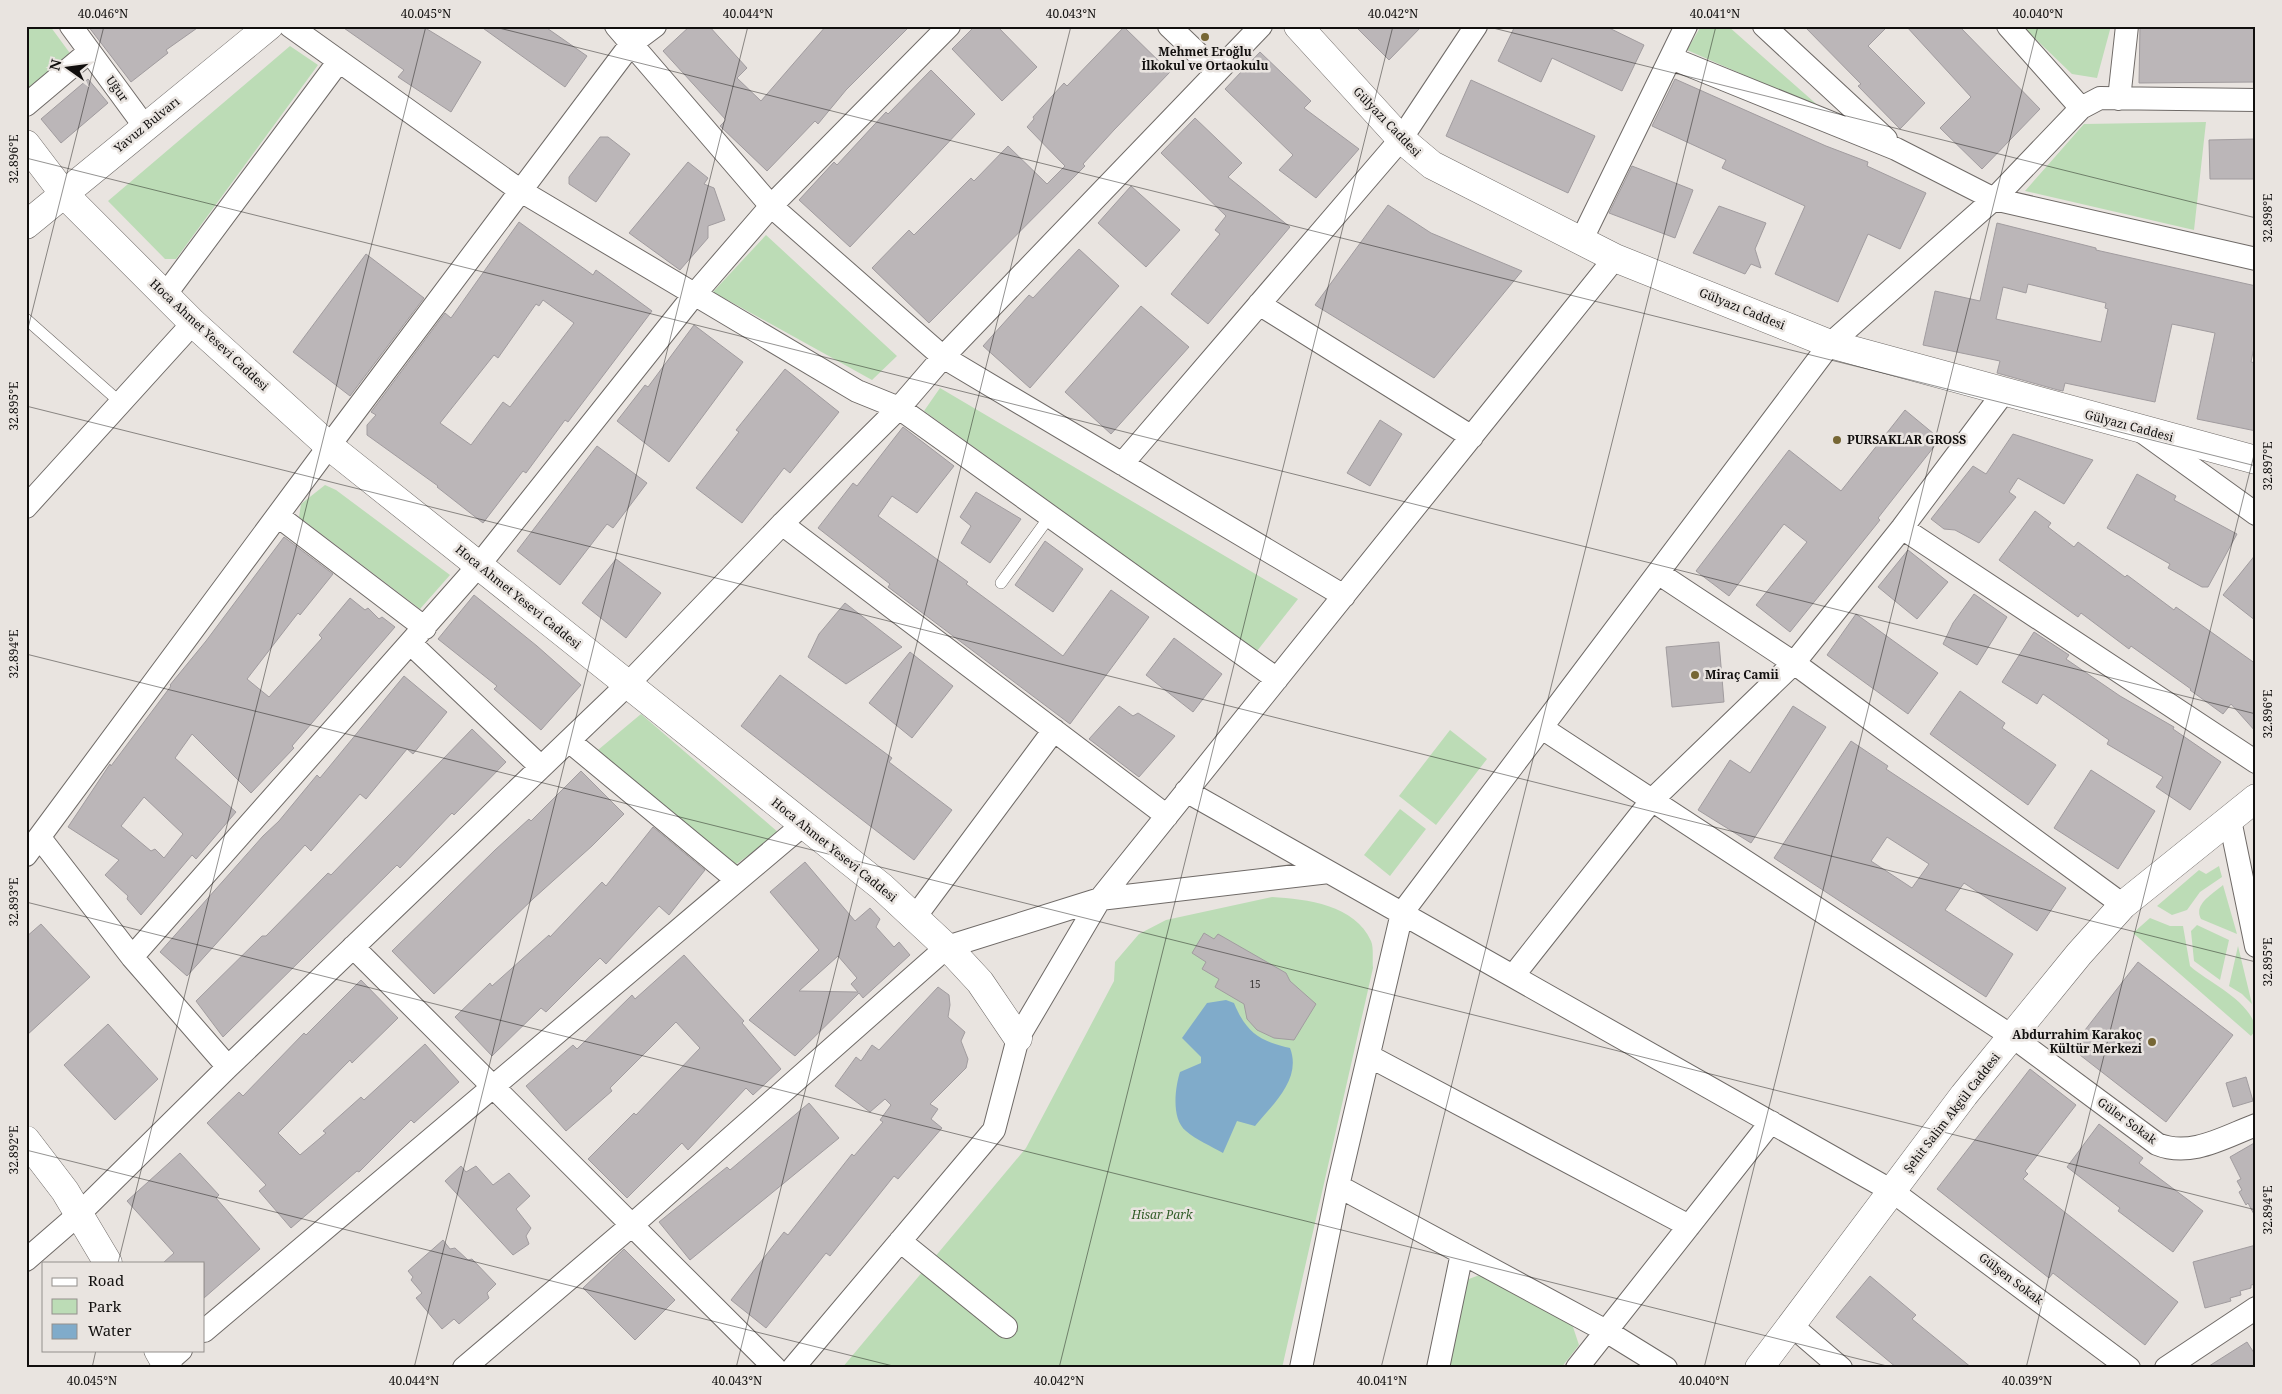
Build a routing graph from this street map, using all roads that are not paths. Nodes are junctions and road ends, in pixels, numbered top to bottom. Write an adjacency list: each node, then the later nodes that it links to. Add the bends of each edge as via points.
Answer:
1 (71, 26): 16 (street, Uğur)
2 (269, 26): 24 (street, Yavuz Bulvarı)
3 (290, 26): 18 (street)
4 (616, 26): 15 (street)
5 (654, 26): 15 (street)
6 (949, 26): 31 (street)
7 (1169, 26): 19 (street)
8 (1261, 26): 19 (street)
9 (1298, 26): 25 (street, Gülyazı Caddesi)
10 (1476, 26): 25 (street)
11 (1686, 26): 17 (street)
12 (2008, 26): 23 (street)
13 (2127, 26): 20 (street)
14 (1768, 28): 26 (street)
15 (631, 44): 28 (street); 31 (street)
16 (89, 52): 22 (street); 24 (street, Uğur)
17 (1671, 58): 26 (street); 33 (street)
18 (339, 61): 28 (street); 36 (street)
19 (1217, 72): 42 (street)
20 (2119, 98): 21 (street); 23 (street, via 2100,98)
21 (2256, 100)
22 (26, 105)
23 (2081, 108): 30 (street)
24 (145, 127): 29 (street, Yavuz Bulvarı)
25 (1401, 139): 33 (street, Gülyazı Caddesi, via 1432,165); 38 (street)
26 (1896, 149): 30 (street)
27 (29, 152): 29 (street, Hoca Ahmet Yesevi Caddesi)
28 (521, 191): 37 (street); 48 (street)
29 (64, 194): 32 (street, Yavuz Bulvarı); 36 (street, Hoca Ahmet Yesevi Caddesi)
30 (1994, 199): 35 (street); 41 (street)
31 (771, 206): 37 (street); 42 (street)
32 (26, 225)
33 (1581, 241): 34 (street, Gülyazı Caddesi)
34 (1616, 258): 41 (street, Gülyazı Caddesi); 47 (street)
35 (2256, 259)
36 (165, 295): 40 (street, Hoca Ahmet Yesevi Caddesi)
37 (694, 295): 45 (street, via 857,392); 57 (street)
38 (1259, 304): 47 (street); 50 (street)
39 (26, 320): 44 (lane)
40 (193, 323): 44 (street); 48 (street, Hoca Ahmet Yesevi Caddesi)
41 (1830, 344): 43 (street, Gülyazı Caddesi); 58 (street)
42 (942, 358): 45 (street); 50 (street)
43 (2004, 392): 46 (street, Gülyazı Caddesi); 56 (street)
44 (121, 404): 51 (street)
45 (899, 408): 54 (street); 55 (street)
46 (2137, 428): 49 (street, Gülyazı Caddesi); 52 (street)
47 (1472, 437): 60 (street)
48 (329, 446): 53 (street); 57 (street, Hoca Ahmet Yesevi Caddesi)
49 (2256, 460)
50 (1122, 464): 60 (street)
51 (26, 507)
52 (2256, 514)
53 (278, 516): 61 (street); 76 (street)
54 (1050, 516): 59 (lane); 63 (street)
55 (782, 524): 64 (street); 66 (street)
56 (1902, 528): 62 (street); 68 (street)
57 (479, 565): 61 (street); 64 (street, Hoca Ahmet Yesevi Caddesi)
58 (1658, 573): 62 (street); 65 (street)
59 (1002, 583)
60 (1344, 596): 63 (street)
61 (418, 636): 69 (street); 86 (street)
62 (1794, 663): 72 (street); 80 (street)
63 (1277, 679): 70 (street)
64 (627, 686): 67 (street); 75 (street, Hoca Ahmet Yesevi Caddesi)
65 (1542, 728): 72 (street, Güler Sokak); 81 (street)
66 (1054, 730): 73 (street); 82 (street)
67 (569, 741): 69 (street); 78 (street)
68 (2256, 762)
69 (542, 767): 84 (street)
70 (1186, 792): 73 (street); 77 (street, Gülşen Sokak)
71 (2256, 798): 74 (street, Şehit Salim Akgül Caddesi)
72 (1652, 800): 87 (street); 88 (street, Güler Sokak)
73 (1167, 816): 79 (street)
74 (2230, 820): 80 (street, Şehit Salim Akgül Caddesi); 83 (street)
75 (804, 824): 78 (street); 82 (street, Hoca Ahmet Yesevi Caddesi)
76 (33, 846): 86 (street)
77 (1330, 872): 79 (street); 81 (street, Gülşen Sokak)
78 (737, 880): 92 (street)
79 (1100, 899): 85 (street); 89 (street)
80 (2123, 905): 88 (street, Şehit Salim Akgül Caddesi)
81 (1402, 913): 87 (street, Gülşen Sokak); 90 (street)
82 (915, 917): 85 (street, Hoca Ahmet Yesevi Caddesi)
83 (2256, 946)
84 (353, 947): 91 (street); 92 (street)
85 (947, 947): 89 (street, Hoca Ahmet Yesevi Caddesi, via 980,982); 99 (street)
86 (132, 957): 91 (street)
87 (1512, 976): 93 (street, Gülşen Sokak)
88 (2013, 1037): 94 (street, Güler Sokak, via 2157,1144 2167,1148 2195,1148); 97 (street, Şehit Salim Akgül Caddesi)
89 (1018, 1038): 101 (street, via 994,1130)
90 (1369, 1056): 96 (street); 100 (street)
91 (228, 1067): 98 (street)
92 (493, 1086): 99 (street); 108 (street)
93 (1771, 1122): 97 (street, Gülşen Sokak); 100 (street)
94 (2256, 1125)
95 (26, 1140): 98 (street)
96 (1338, 1186): 102 (street); 113 (street)
97 (1892, 1191): 106 (street, Şehit Salim Akgül Caddesi); 119 (street, Gülşen Sokak)
98 (79, 1214): 103 (street); 104 (street)
99 (632, 1225): 110 (street); 111 (street)
100 (1689, 1226): 109 (street)
101 (900, 1241): 107 (street); 112 (street)
102 (1462, 1253): 109 (street); 114 (street)
103 (26, 1260)
104 (107, 1262)
105 (2256, 1308): 120 (street)
106 (1791, 1325): 117 (street, Şehit Salim Akgül Caddesi); 118 (street)
107 (1006, 1327)
108 (205, 1330)
109 (1606, 1331): 115 (street); 116 (street)
110 (464, 1368)
111 (774, 1368)
112 (793, 1368)
113 (1301, 1368)
114 (1438, 1368)
115 (1577, 1368)
116 (1666, 1368)
117 (1759, 1368)
118 (1842, 1368)
119 (2129, 1368)
120 (2166, 1368)

